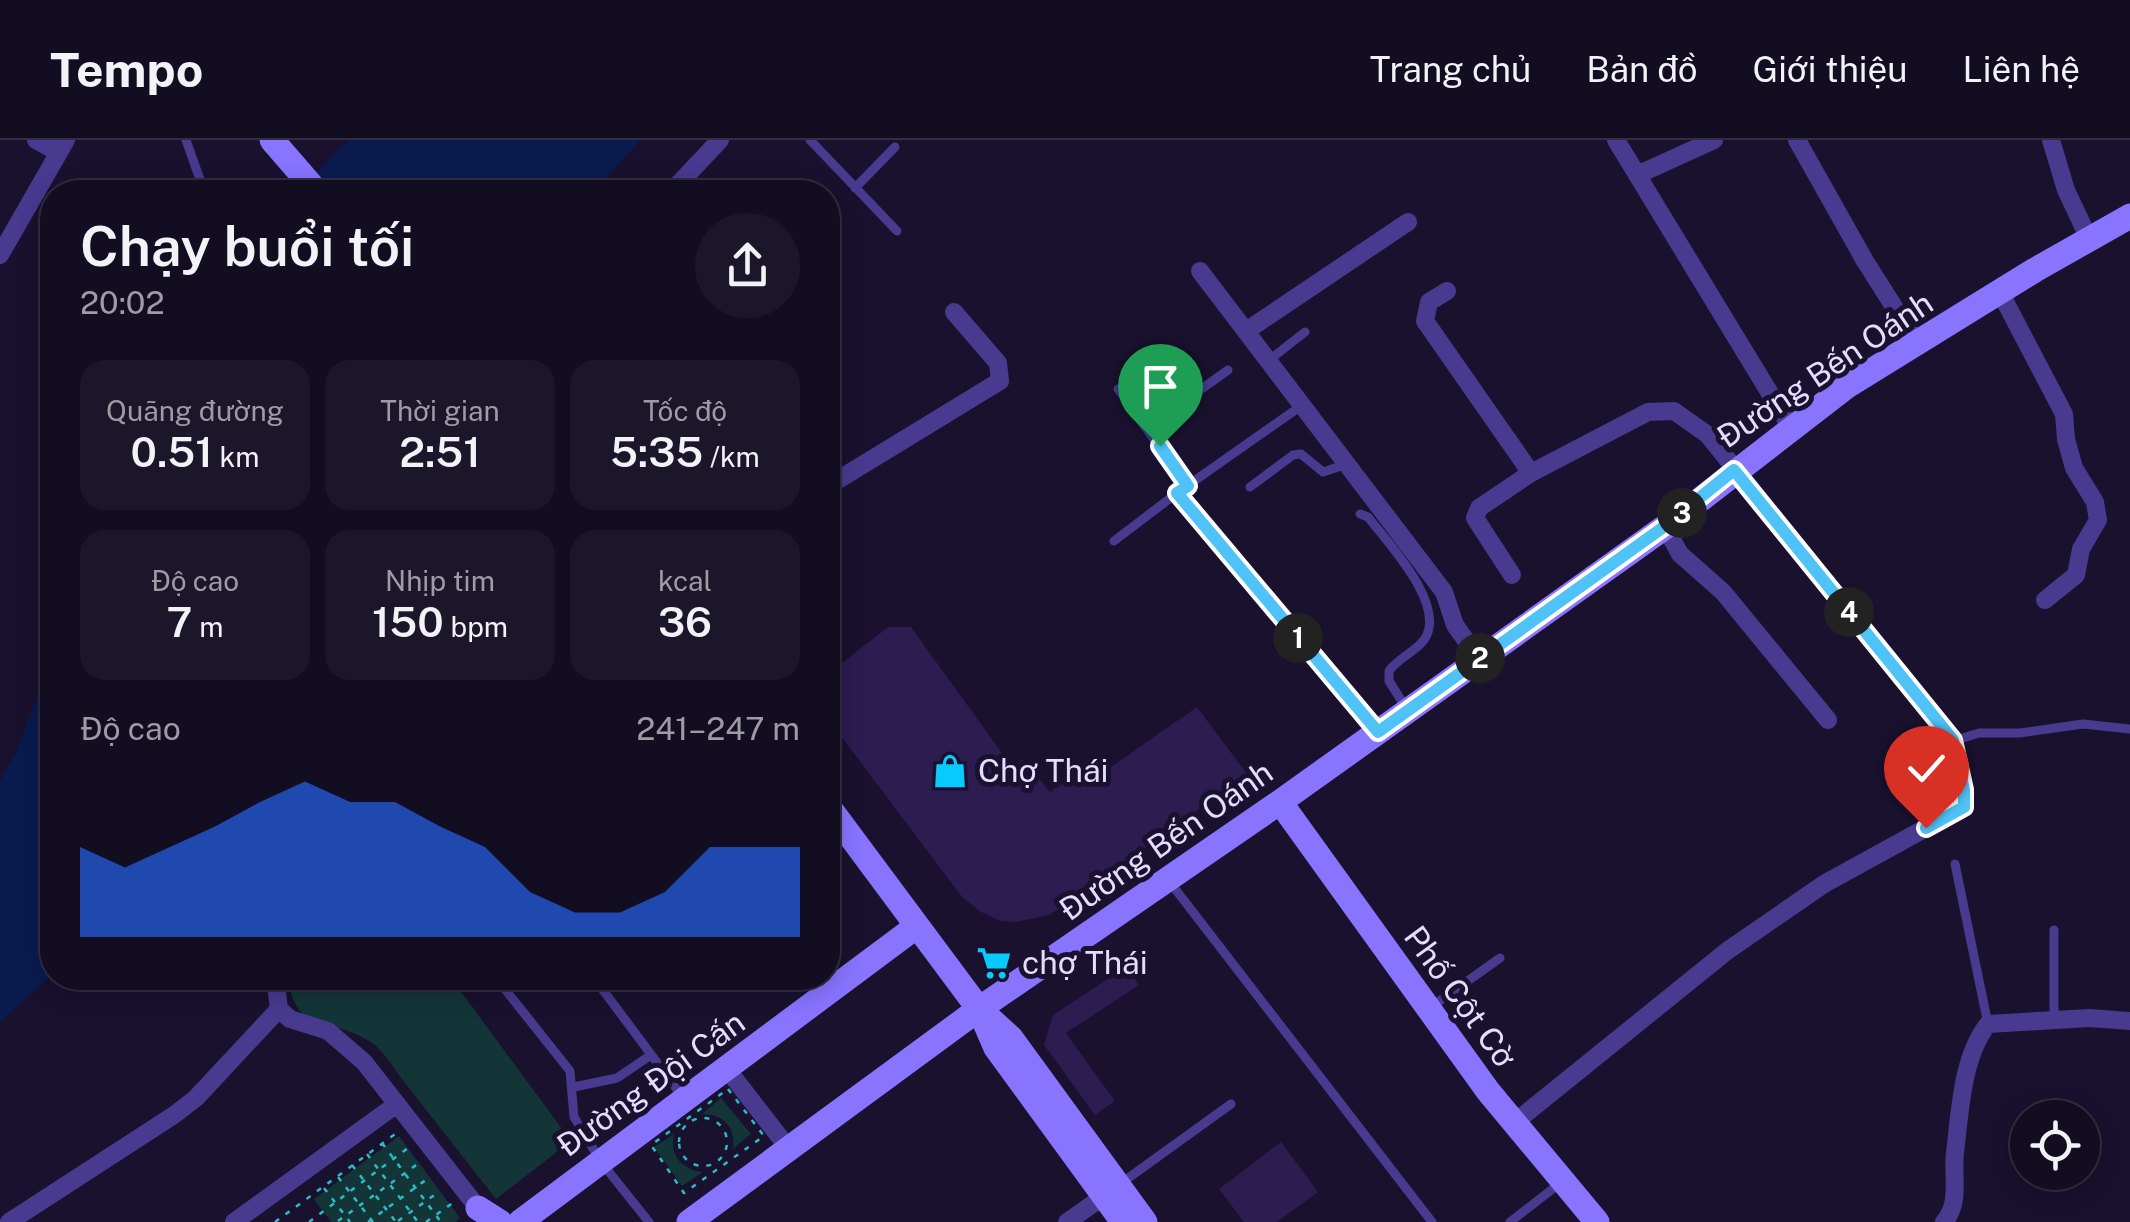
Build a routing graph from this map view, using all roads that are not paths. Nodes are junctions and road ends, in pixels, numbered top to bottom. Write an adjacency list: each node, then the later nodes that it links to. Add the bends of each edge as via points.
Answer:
1 (36, 140): 10 (street)
2 (186, 140): 14 (lane)
3 (272, 140): 15 (main road)
4 (720, 140): 16 (street)
5 (810, 140): 18 (lane)
6 (1616, 140): 12 (street)
7 (1714, 140): 12 (street)
8 (1797, 140): 30 (street)
9 (2051, 140): 22 (street)
10 (62, 146): 13 (street)
11 (895, 148): 18 (lane)
12 (1637, 175): 36 (street)
13 (43, 180)
14 (201, 180)
15 (307, 180)
16 (682, 180)
17 (40, 185): 23 (street)
18 (856, 188): 21 (lane)
19 (2130, 216): 22 (main road, Đường Bến Oánh)
20 (1408, 222): 28 (street)
21 (897, 232)
22 (2089, 238): 26 (main road, Đường Bến Oánh)
23 (0, 255)
24 (1200, 271): 28 (street)
25 (1448, 291): 39 (street, via 1429,302 1425,320)
26 (2000, 292): 30 (main road, Đường Bến Oánh); 48 (street, via 2064,414 2074,468 2098,520 2076,576)
27 (954, 312): 40 (street, via 998,363 1000,381)
28 (1246, 331): 31 (street)
29 (1305, 332): 31 (lane)
30 (1917, 343): 36 (main road, Đường Bến Oánh)
31 (1268, 361): 34 (street)
32 (1228, 370): 35 (lane)
33 (1118, 388): 35 (lane)
34 (1304, 405): 37 (street); 41 (lane)
35 (1147, 428): 41 (lane)
36 (1791, 428): 38 (main road, Đường Bến Oánh)
37 (1347, 464): 42 (lane, via 1323,472 1293,455); 49 (street, via 1444,592 1455,626)
38 (1734, 470): 39 (street, via 1708,436 1664,409 1628,420); 45 (main road, Đường Bến Oánh); 54 (street)
39 (1531, 473): 47 (street, via 1479,508 1475,518)
40 (840, 479)
41 (1188, 486): 43 (lane)
42 (1250, 487)
43 (1177, 493): 46 (lane); 53 (lane)
44 (1360, 514): 50 (lane, via 1368,516 1426,598 1425,639 1388,671)
45 (1665, 526): 49 (main road, Đường Bến Oánh); 51 (street, via 1680,554 1723,592)
46 (1114, 542)
47 (1512, 575)
48 (2045, 600)
49 (1479, 659): 50 (main road, Đường Bến Oánh)
50 (1407, 710): 53 (main road, Đường Bến Oánh)
51 (1828, 720)
52 (2130, 728): 54 (lane, via 2083,724)
53 (1378, 732): 55 (main road, Đường Bến Oánh)
54 (1953, 740): 79 (street, via 1964,807 1824,884 1727,952)
55 (1280, 802): 58 (main road, Đường Bến Oánh); 67 (main road, Phố Cột Cờ)
56 (840, 822): 59 (main road)
57 (1955, 864): 72 (lane)
58 (1168, 879): 68 (main road, Đường Bến Oánh); 93 (lane)
59 (917, 926): 62 (main road, Đường Đội Cấn); 68 (main road)
60 (2054, 930): 70 (lane)
61 (1500, 958): 67 (lane)
62 (840, 984)
63 (276, 990): 69 (street)
64 (506, 990): 75 (lane, via 554,1047)
65 (603, 990): 73 (lane)
66 (832, 990): 74 (main road, Đường Đội Cấn)
67 (1428, 1008): 79 (main road, Phố Cột Cờ)
68 (979, 1009): 80 (main road); 83 (main road, via 1011,1038)
69 (279, 1010): 77 (street, via 328,1031); 85 (street, via 174,1116)
70 (2054, 1021): 71 (street); 72 (street)
71 (2130, 1021)
72 (1988, 1024): 96 (street, via 1966,1068 1956,1190)
73 (651, 1055): 75 (lane, via 617,1078); 76 (lane)
74 (727, 1069): 76 (main road, Đường Đội Cấn); 80 (street)
75 (574, 1087): 81 (lane, via 574,1118)
76 (686, 1101): 81 (main road, Đường Đội Cấn)
77 (397, 1104): 84 (street); 86 (street)
78 (1231, 1104): 83 (lane)
79 (1514, 1123): 82 (main road, Phố Cột Cờ)
80 (789, 1150): 89 (main road)
81 (601, 1162): 87 (main road, Đường Đội Cấn); 88 (lane)
82 (1562, 1182): 94 (lane); 95 (main road, Phố Cột Cờ)
83 (1111, 1190): 90 (street); 91 (main road); 92 (main road)
84 (479, 1213)
85 (9, 1222)
86 (234, 1222)
87 (520, 1222)
88 (649, 1222)
89 (689, 1222)
90 (1067, 1222)
91 (1123, 1222)
92 (1145, 1222)
93 (1432, 1222)
94 (1510, 1222)
95 (1597, 1222)
96 (1944, 1222)

